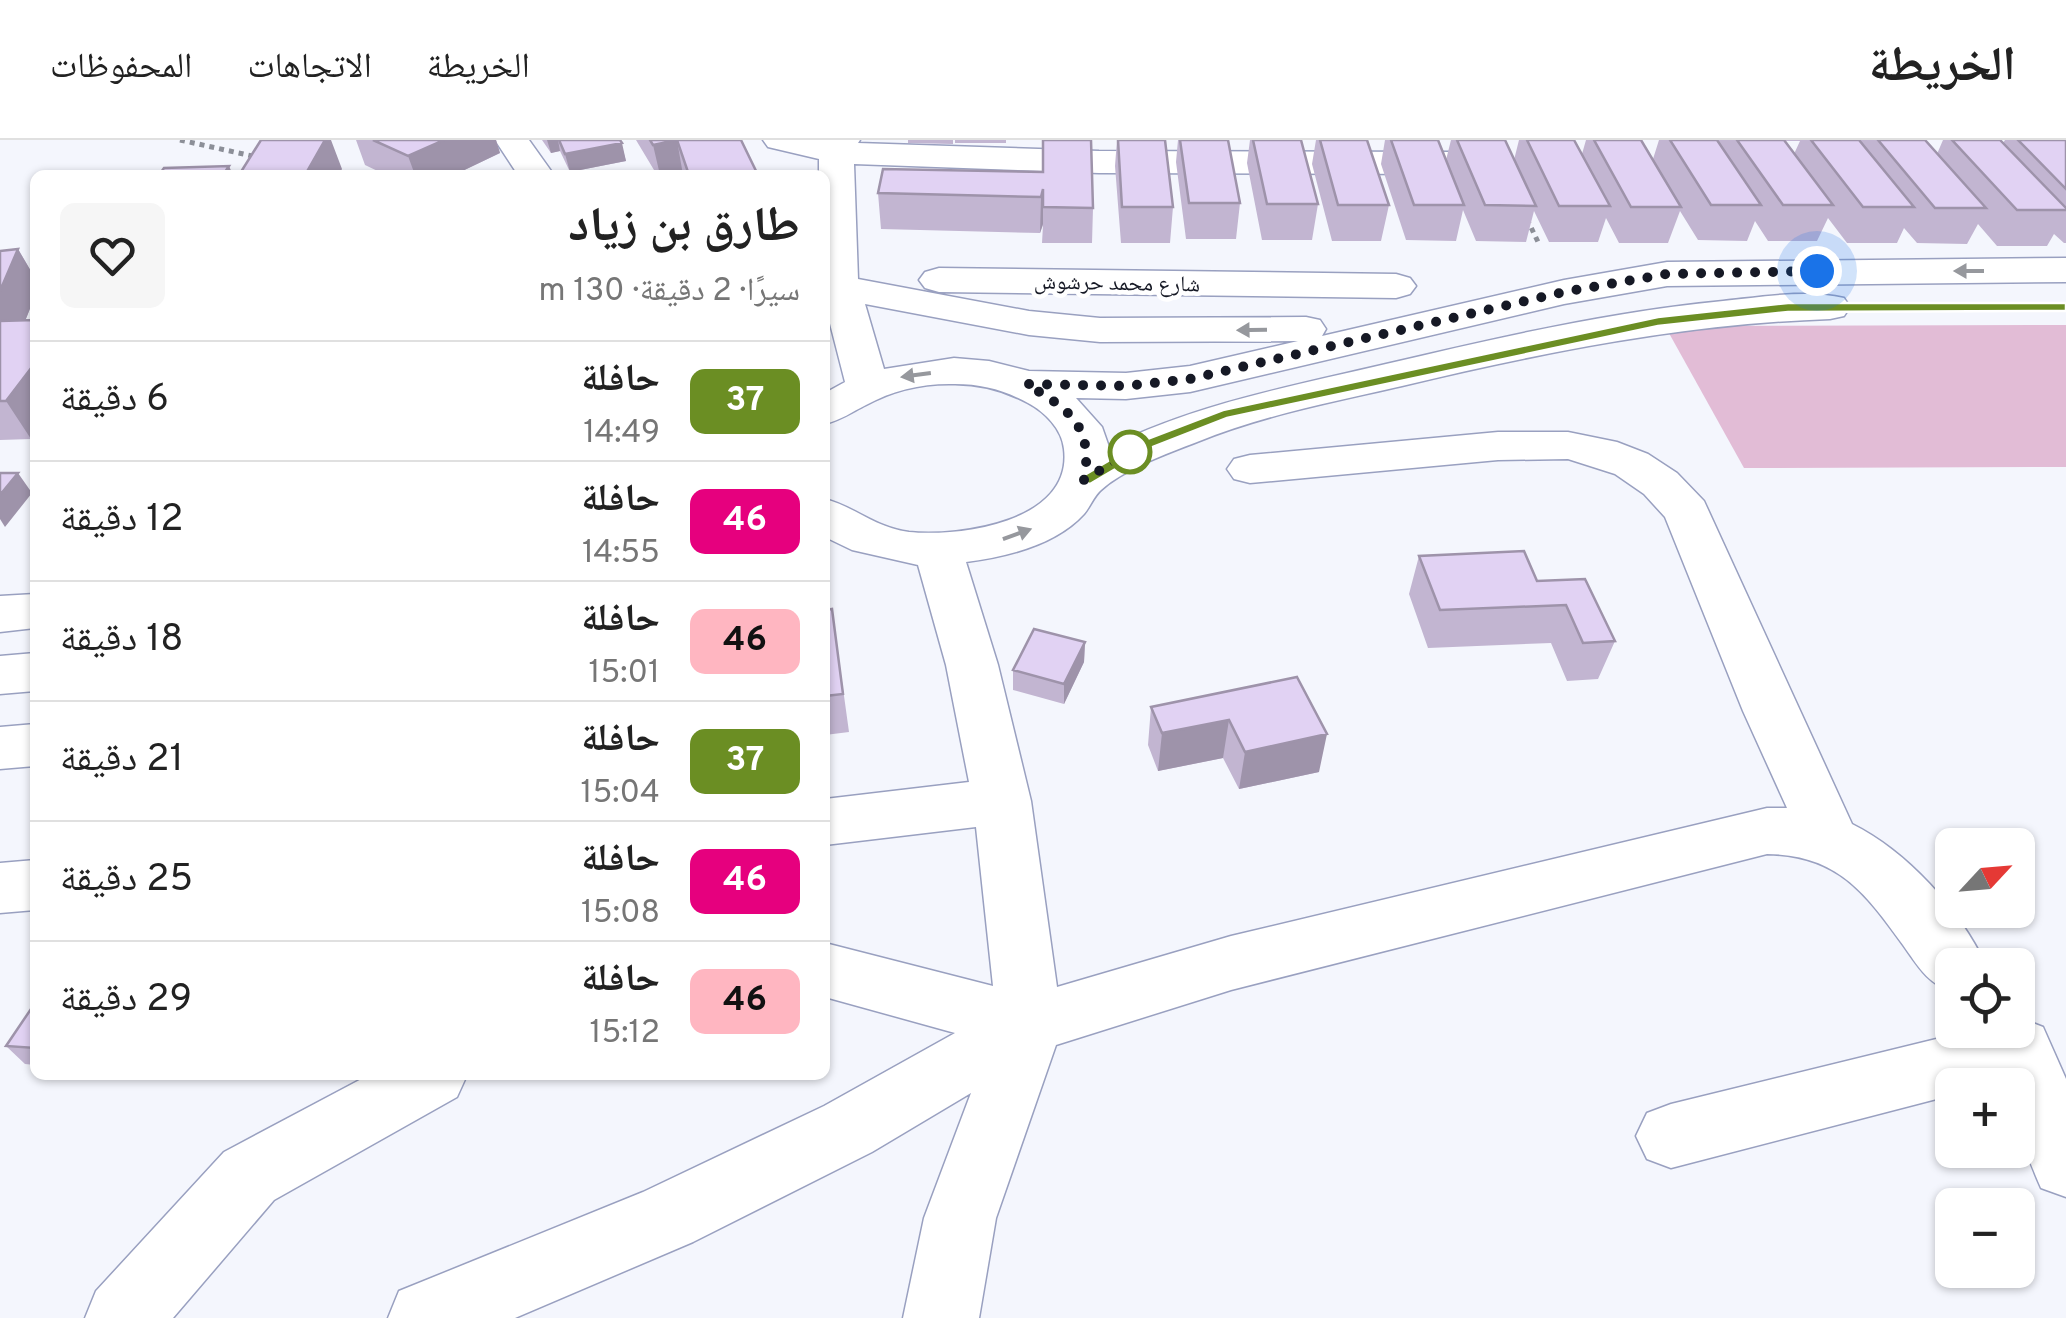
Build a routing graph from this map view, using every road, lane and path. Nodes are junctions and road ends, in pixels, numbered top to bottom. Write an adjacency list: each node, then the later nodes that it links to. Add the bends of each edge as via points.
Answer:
1 (180, 140): 5 (path)
2 (512, 140): 7 (street)
3 (780, 140): 4 (street)
4 (839, 146): 6 (street, via 1099,162); 10 (street)
5 (268, 160)
6 (1501, 163): 8 (path)
7 (533, 170)
8 (1543, 253)
9 (2066, 270): 13 (street, one-way to 13, via 1667,274)
10 (839, 282): 11 (street, شارع محمد حرشوش); 13 (street, one-way to 10, via 1100,330 1029,323); 15 (street)
11 (1396, 286)
12 (2066, 307): 18 (street, via 1796,308 1658,322 1223,414 1141,447)
13 (1419, 327): 14 (street, via 1190,379 1126,386)
14 (1026, 384): 15 (street, one-way to 15, via 947,371); 18 (street, via 1079,425 1089,452)
15 (867, 386): 16 (street)
16 (830, 409)
17 (1250, 469): 29 (street, via 1535,443 1599,450 1637,465 1669,487 1688,512)
18 (1084, 480): 20 (street, one-way to 18, via 987,545 1031,530 1065,508)
19 (837, 531): 20 (street)
20 (938, 550): 27 (street)
21 (30, 611): 22 (street)
22 (0, 614)
23 (30, 672): 24 (street)
24 (0, 675)
25 (30, 746): 26 (street)
26 (0, 748)
27 (1002, 801): 28 (street); 34 (street)
28 (830, 821)
29 (1830, 836): 32 (street, via 1889,882); 34 (street, via 1796,828 1767,832 1231,964)
30 (30, 885): 31 (street)
31 (0, 888)
32 (1941, 948)
33 (830, 971): 34 (street)
34 (1030, 1024): 41 (street, via 848,1129 668,1217); 42 (street, via 960,1218)
35 (2007, 1048): 38 (street)
36 (2032, 1048): 39 (street)
37 (424, 1080): 40 (street, via 249,1176)
38 (1671, 1136)
39 (2066, 1164)
40 (124, 1318)
41 (426, 1318)
42 (942, 1318)

